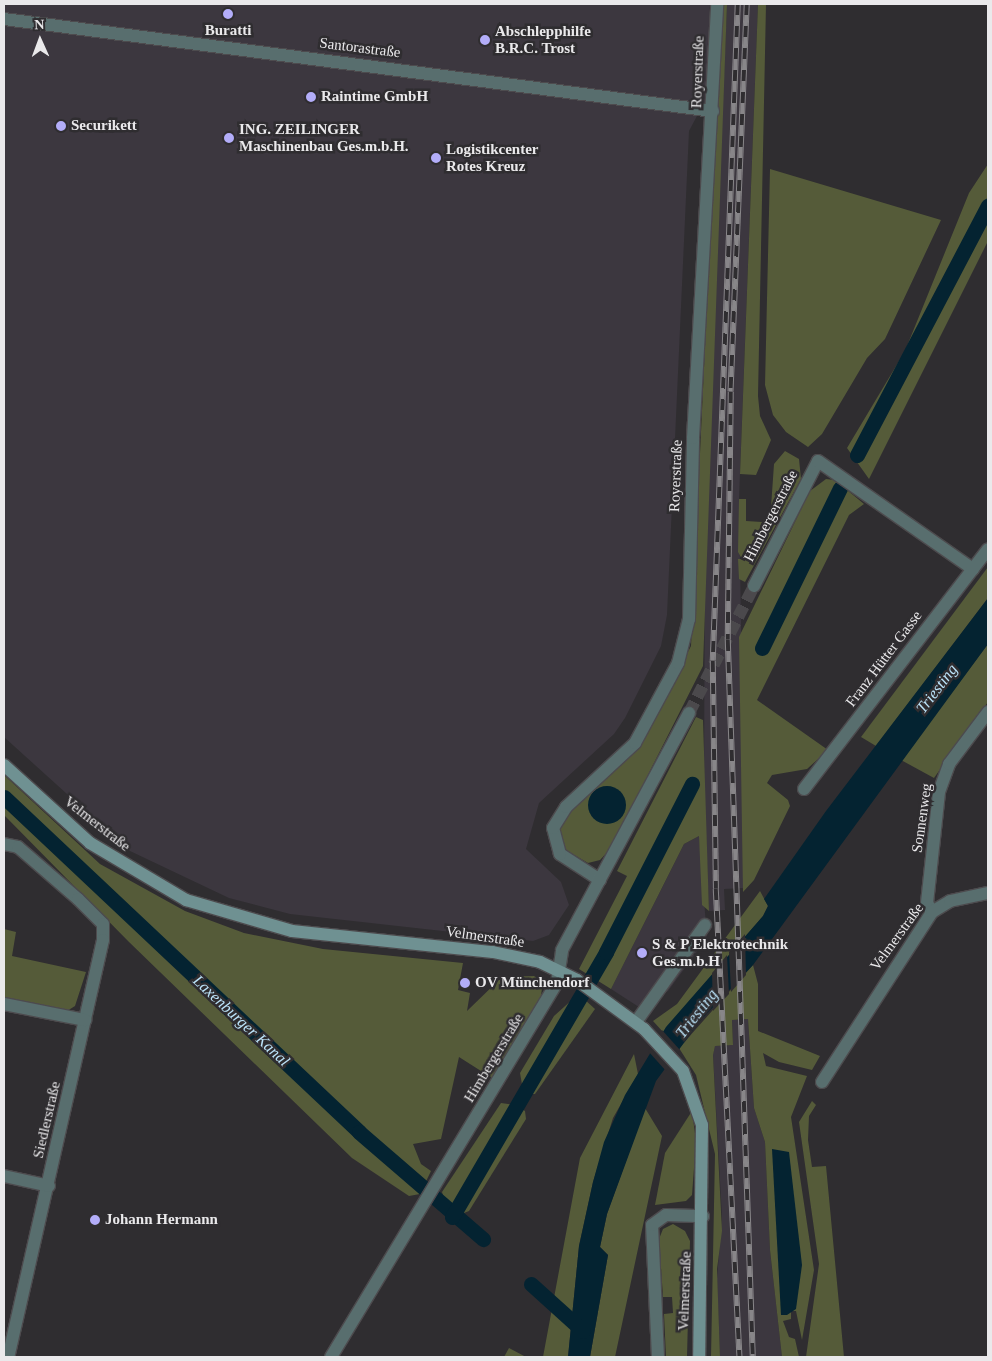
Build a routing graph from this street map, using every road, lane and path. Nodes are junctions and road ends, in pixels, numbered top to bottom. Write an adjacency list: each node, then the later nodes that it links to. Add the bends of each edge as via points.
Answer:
1 (717, 4): 3 (street, Royerstraße)
2 (4, 19): 3 (street, Santorastraße)
3 (713, 111): 12 (street, Royerstraße, via 686,642 635,743 566,807 553,828 560,854)
4 (988, 549): 5 (street, Franz Hütter Gasse)
5 (973, 569): 6 (street, Himbergerstraße, via 818,461); 10 (street, Franz Hütter Gasse)
6 (754, 586)
7 (988, 712): 14 (street, Sonnenweg, via 949,764 939,792 928,903)
8 (689, 713): 12 (street, Himbergerstraße)
9 (4, 765): 16 (street, Velmerstraße, via 97,847 157,886 210,909 292,931 493,952)
10 (804, 788)
11 (4, 844): 18 (street, Siedlerstraße, via 18,847 103,924)
12 (600, 880): 16 (street, Himbergerstraße, via 562,950)
13 (988, 893): 14 (street, Velmerstraße, via 950,901)
14 (932, 912): 20 (street, Velmerstraße)
15 (705, 925): 19 (street)
16 (559, 969): 19 (street, Velmerstraße); 25 (street, Himbergerstraße, via 557,983 503,1076 424,1200)
17 (4, 1004): 18 (street)
18 (85, 1020): 22 (street, Siedlerstraße)
19 (640, 1026): 23 (street, Velmerstraße, via 682,1071 702,1125)
20 (822, 1082)
21 (4, 1176): 22 (street)
22 (49, 1186): 24 (street, Siedlerstraße)
23 (703, 1216): 26 (street, via 666,1215 652,1225); 27 (street, Velmerstraße)
24 (8, 1357)
25 (332, 1357)
26 (658, 1357)
27 (699, 1357)

